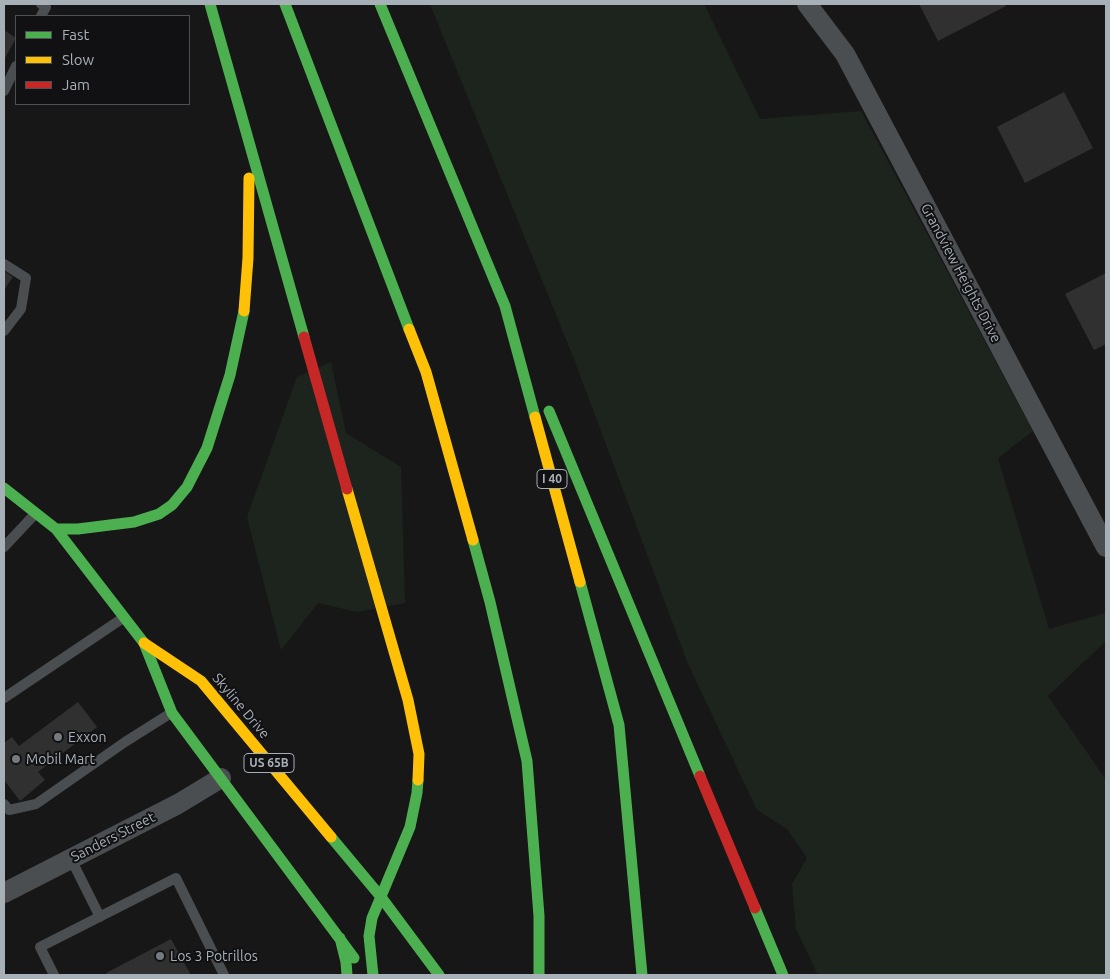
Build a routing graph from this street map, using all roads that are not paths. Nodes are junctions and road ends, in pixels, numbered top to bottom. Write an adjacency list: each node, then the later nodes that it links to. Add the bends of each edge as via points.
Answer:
1 (41, 4): 6 (lane, via 46,7)
2 (210, 4): 9 (main road)
3 (285, 4): 35 (main road, via 426,372 490,602 527,761 540,916)
4 (380, 4): 11 (main road, I 40)
5 (808, 4): 17 (street, Grandview Heights Drive, via 845,54)
6 (42, 15)
7 (15, 68): 8 (lane)
8 (4, 91)
9 (249, 141): 15 (main road, via 244,312 230,375 207,448 187,487 172,505 159,514 116,525); 26 (main road, via 408,700 419,754 417,793 410,826)
10 (4, 264): 12 (lane, via 26,278 21,309)
11 (505, 306): 36 (main road, I 40, via 619,725); 37 (main road)
12 (4, 331)
13 (4, 488): 14 (main road, US 65B)
14 (35, 513): 15 (main road, US 65B); 16 (lane)
15 (56, 529): 18 (main road, US 65B)
16 (4, 546)
17 (1106, 547)
18 (124, 618): 19 (main road, US 65B); 20 (lane)
19 (144, 643): 21 (main road, US 65B); 26 (main road, Skyline Drive / US 65B, via 201,681)
20 (4, 698)
21 (172, 713): 22 (main road, US 65B); 23 (lane, via 36,804 9,810)
22 (221, 778): 24 (street, Sanders Street); 28 (main road, US 65B)
23 (4, 804)
24 (71, 859): 25 (street, Sanders Street); 27 (lane)
25 (4, 893)
26 (381, 897): 33 (main road, via 369,936); 34 (main road, Skyline Drive / US 65B)
27 (100, 917): 29 (lane, via 40,947); 30 (lane, via 176,878)
28 (340, 938): 31 (main road); 32 (main road, US 65B)
29 (54, 975)
30 (224, 975)
31 (347, 975)
32 (366, 975)
33 (373, 975)
34 (439, 975)
35 (539, 975)
36 (642, 975)
37 (783, 975)

